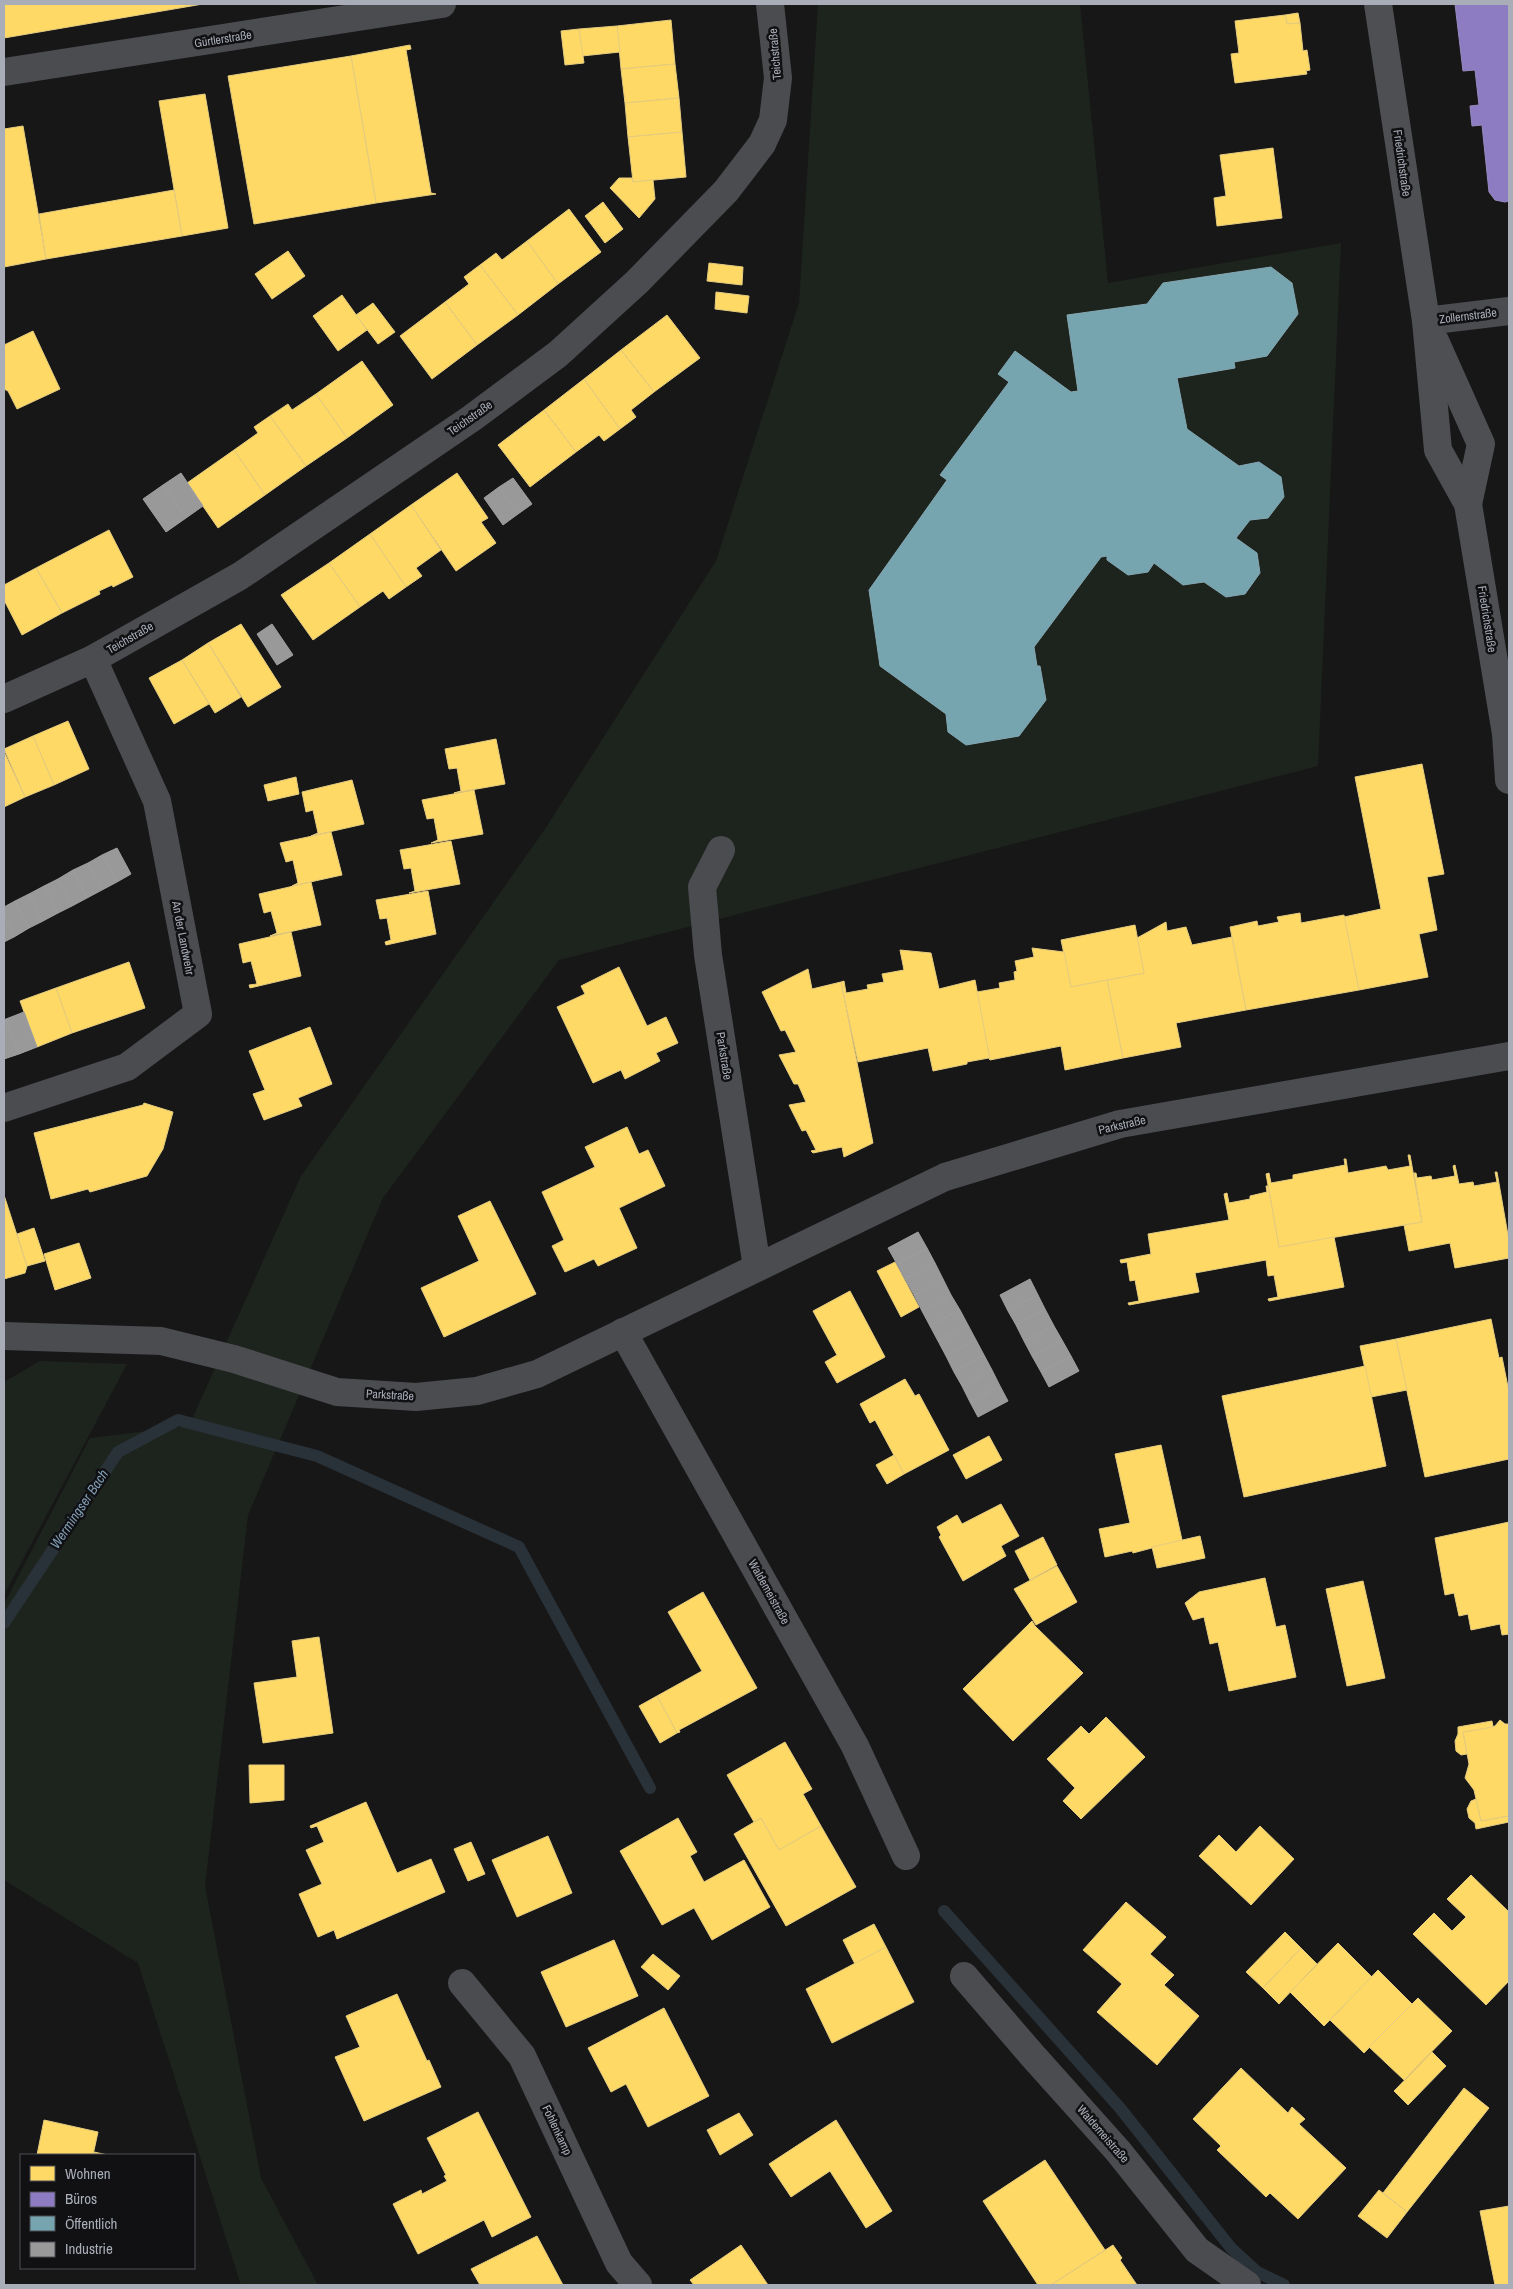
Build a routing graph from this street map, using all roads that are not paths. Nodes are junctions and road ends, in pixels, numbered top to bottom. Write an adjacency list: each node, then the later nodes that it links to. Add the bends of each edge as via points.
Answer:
1 (442, 4): 4 (street, Gürtlerstraße)
2 (770, 4): 8 (street, Teichstraße, via 778,78 773,120 766,136 726,191 637,282 558,354 472,418 240,576)
3 (1378, 4): 6 (main road, Friedrichstraße)
4 (4, 72)
5 (1509, 311): 6 (street, Zollernstraße)
6 (1426, 322): 7 (main road, Friedrichstraße, via 1438,450); 7 (main road, Friedrichstraße, via 1481,444)
7 (1468, 504): 10 (main road, Friedrichstraße)
8 (93, 659): 9 (street, Teichstraße); 14 (street, An der Landwehr, via 156,801 198,1014 126,1067)
9 (4, 699)
10 (1507, 739): 11 (main road, Friedrichstraße)
11 (1509, 780)
12 (721, 850): 15 (street, Parkstraße, via 702,887 708,956)
13 (1509, 1056): 15 (street, Parkstraße, via 1120,1124 945,1177)
14 (4, 1108)
15 (757, 1267): 16 (street, Parkstraße)
16 (623, 1332): 17 (street, Parkstraße, via 537,1374 477,1391 416,1397 337,1392 234,1359 161,1341); 18 (street, Waldemeistraße, via 855,1746)
17 (4, 1336)
18 (906, 1856)
19 (964, 1976): 22 (street, Waldemeistraße, via 1118,2151 1197,2250)
20 (462, 1983): 21 (street, Fohlenkamp, via 522,2056 619,2263)
21 (638, 2285)
22 (1247, 2285)

